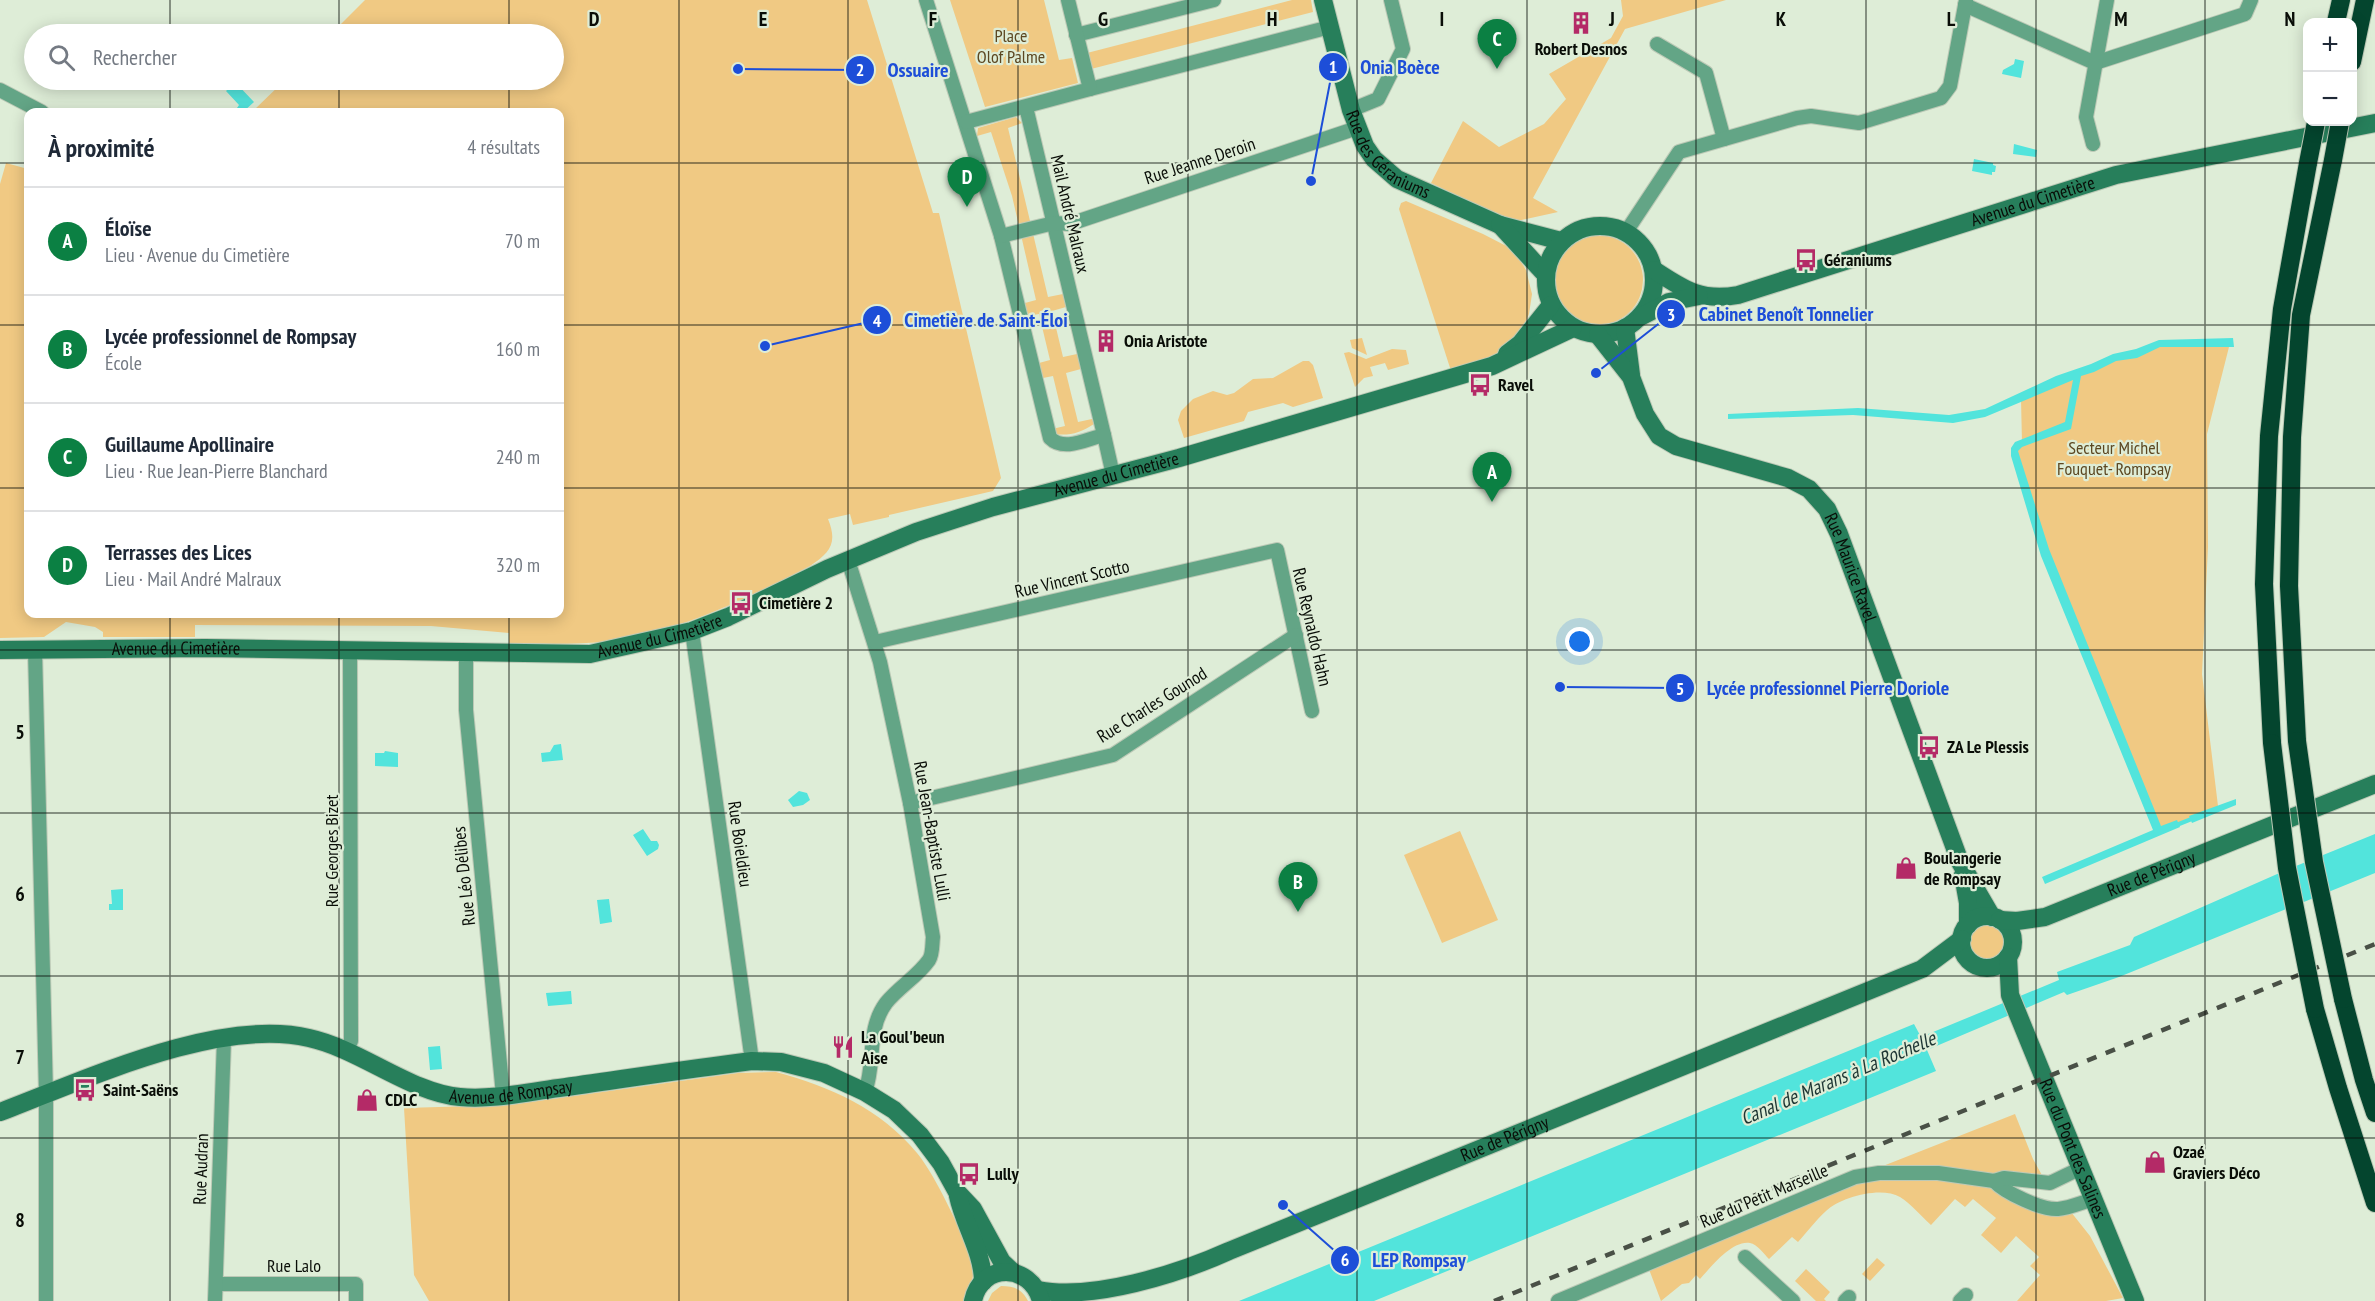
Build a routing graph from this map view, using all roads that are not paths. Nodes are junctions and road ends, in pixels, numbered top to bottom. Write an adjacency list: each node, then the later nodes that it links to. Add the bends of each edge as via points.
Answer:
1 (926, 0): 22 (street)
2 (1068, 0): 13 (street)
3 (1214, 0): 13 (street)
4 (1323, 0): 12 (street, Rue des Géraniums)
5 (1391, 0): 21 (street, via 1403,49 1378,99)
6 (2107, 0): 16 (street)
7 (2251, 0): 16 (street, via 2245,15)
8 (2341, 0): 11 (highway)
9 (2365, 0): 14 (highway)
10 (1965, 2): 16 (street); 27 (street, via 1950,86 1941,98 1859,123 1811,116)
11 (2337, 18)
12 (1330, 27): 17 (street); 21 (street, Rue des Géraniums)
13 (1076, 35): 17 (street)
14 (2357, 38)
15 (1657, 45): 27 (street, via 1706,73)
16 (2095, 63): 28 (street, via 2086,117)
17 (1090, 89): 19 (street)
18 (0, 90): 20 (street)
19 (1026, 106): 22 (street); 29 (street, Mail André Malraux)
20 (34, 108)
21 (1351, 110): 26 (street, Rue des Géraniums)
22 (966, 122): 32 (street)
23 (2375, 123): 36 (street, Avenue du Cimetière, via 2116,175 1762,289 1725,298)
24 (2315, 126): 77 (highway, bridge, via 2282,309 2269,436 2264,584 2272,743 2287,868 2315,1009)
25 (2339, 126): 72 (highway, bridge, via 2301,315 2292,437 2289,586 2297,741 2314,862 2343,999)
26 (1357, 128): 29 (street, Rue Jeanne Deroin, via 1070,224); 30 (street, Rue des Géraniums, via 1374,159 1397,179)
27 (1724, 139): 31 (street, via 1679,152)
28 (2093, 144)
29 (1054, 223): 32 (street, Rue Jeanne Deroin); 44 (street, Mail André Malraux)
30 (1500, 225): 33 (street, Rue des Géraniums); 35 (street, Rue des Géraniums)
31 (1626, 232): 33 (street, via 1594,225 1576,230); 34 (street, via 1641,244)
32 (1001, 236): 44 (street, via 1050,438 1064,445)
33 (1561, 241): 35 (street, via 1550,256)
34 (1653, 270): 36 (street, Avenue du Cimetière); 38 (street, via 1652,295)
35 (1545, 274): 37 (street)
36 (1699, 296): 38 (street, Avenue du Cimetière, via 1669,302)
37 (1551, 305): 39 (street); 42 (street, Avenue du Cimetière, via 1520,344)
38 (1640, 317): 40 (street)
39 (1573, 328): 41 (street); 42 (street, Avenue du Cimetière)
40 (1625, 328): 41 (street); 43 (street, Rue Maurice Ravel)
41 (1598, 335): 43 (street, Rue Maurice Ravel)
42 (1492, 366): 45 (street, Avenue du Cimetière)
43 (1631, 377): 58 (street, Rue Maurice Ravel, via 1645,414 1659,436 1676,446 1788,478 1809,489 1827,509)
44 (1104, 435): 45 (street, Mail André Malraux)
45 (1113, 475): 47 (street, Avenue du Cimetière, via 927,528)
46 (1277, 550): 49 (street, Rue Reynaldo Hahn); 50 (street, Rue Vincent Scotto)
47 (848, 560): 48 (street, Avenue du Cimetière); 50 (street, Rue Jean-Baptiste Lulli)
48 (692, 631): 54 (street, Avenue du Cimetière, via 590,654); 67 (street, Rue Boieldieu)
49 (1296, 635): 55 (street, Rue Reynaldo Hahn); 57 (street, Rue Charles Gounod, via 1113,755)
50 (875, 642): 57 (street, Rue Jean-Baptiste Lulli)
51 (0, 650): 52 (street, Avenue du Cimetière)
52 (35, 650): 53 (street, Avenue du Cimetière); 69 (street)
53 (350, 650): 54 (street, Avenue du Cimetière); 66 (street, Rue Georges Bizet, via 351,1041)
54 (466, 652): 70 (street, Rue Léo Délibes, via 466,710)
55 (1312, 711)
56 (2375, 784): 59 (street, Rue de Périgny)
57 (910, 803): 68 (street, Rue Jean-Baptiste Lulli, via 933,937 931,958 886,1003 876,1023)
58 (1960, 862): 60 (street, Rue Maurice Ravel); 61 (street, Rue Maurice Ravel, via 1968,903)
59 (2045, 917): 60 (street, Rue de Périgny, via 2017,921); 62 (street, Rue de Périgny)
60 (1996, 918): 61 (street, via 1975,919); 62 (street, via 2007,926)
61 (1965, 932): 63 (street, via 1965,956 1978,967); 82 (street, Rue de Périgny, via 1953,948 1922,969 1229,1251 1150,1287 1081,1301)
62 (2011, 949): 63 (street, via 2002,963); 64 (street, Rue du Pont des Salines)
63 (1986, 968): 64 (street, Rue du Pont des Salines)
64 (2010, 995): 73 (street, Rue du Pont des Salines)
65 (224, 1039): 66 (street, Avenue de Rompsay, via 282,1034 308,1037); 69 (street, Avenue de Rompsay, via 150,1055); 81 (street, Rue Audran)
66 (346, 1050): 70 (street, Avenue de Rompsay, via 438,1092 479,1098)
67 (752, 1061): 68 (street, Avenue de Rompsay, via 798,1065); 70 (street, Avenue de Rompsay)
68 (866, 1092): 75 (street, Avenue de Rompsay, via 894,1110 920,1135)
69 (46, 1094): 71 (street, Avenue de Rompsay); 83 (street)
70 (503, 1095)
71 (0, 1112)
72 (2375, 1113)
73 (2081, 1168): 74 (street, Rue du Petit Marseille, via 2050,1183 2004,1178); 76 (street, Rue du Pont des Salines)
74 (1994, 1181): 76 (street, Rue du Petit Marseille, via 2003,1190 2050,1209); 87 (street, Rue du Petit Marseille, via 1938,1173 1855,1177)
75 (957, 1192): 79 (street, Avenue de Rompsay, via 973,1209 1002,1262); 80 (street, Avenue de Rompsay, via 980,1260)
76 (2094, 1199): 89 (street, Rue du Pont des Salines)
77 (2375, 1203)
78 (1744, 1257): 88 (street)
79 (1013, 1272): 80 (street, via 997,1273); 82 (street, Rue de Périgny, via 1027,1278)
80 (983, 1282): 86 (street)
81 (216, 1284): 84 (street, Rue Audran); 85 (street, Rue Lalo, via 356,1284)
82 (1039, 1296)
83 (46, 1301)
84 (215, 1301)
85 (356, 1301)
86 (974, 1301)
87 (1557, 1301)
88 (1793, 1301)
89 (2135, 1301)

